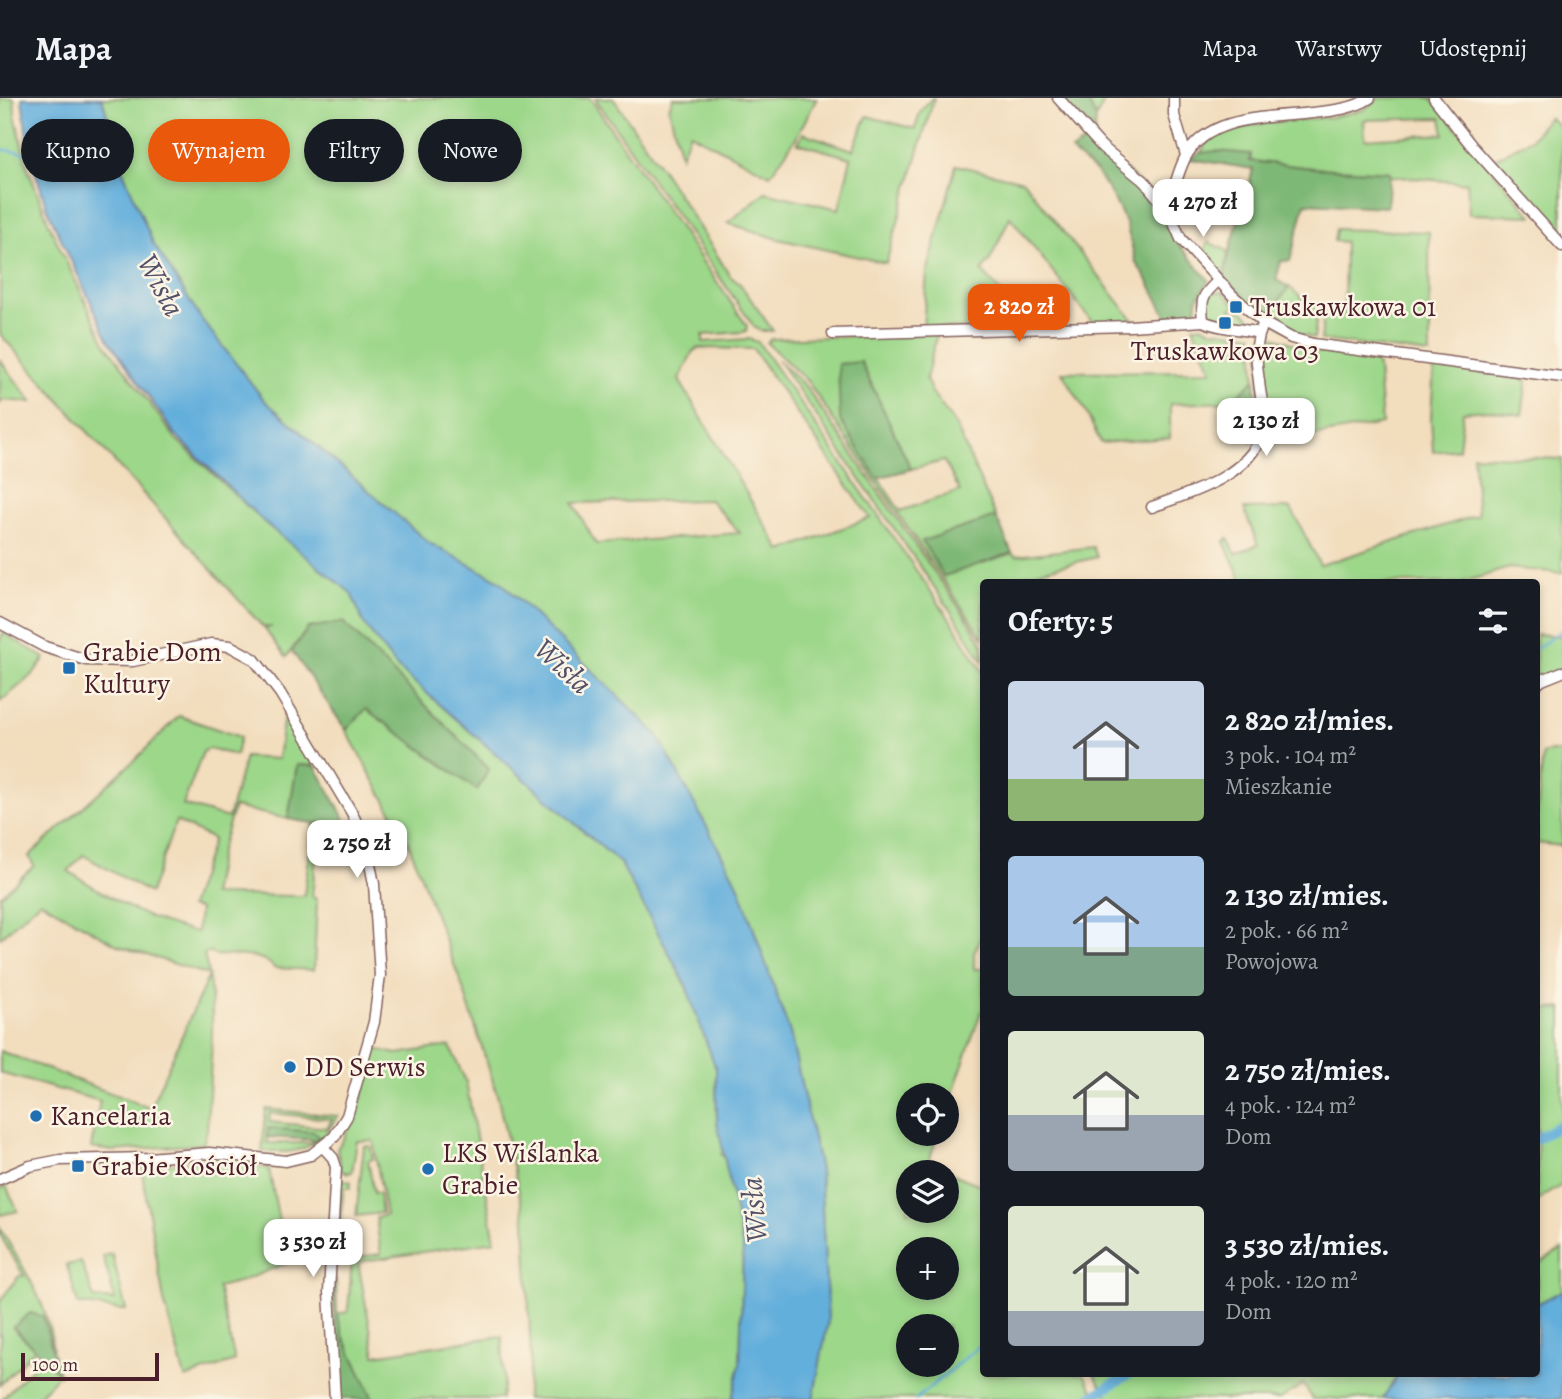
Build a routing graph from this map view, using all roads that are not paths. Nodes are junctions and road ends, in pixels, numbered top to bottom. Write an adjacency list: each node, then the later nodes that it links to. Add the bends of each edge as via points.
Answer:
1 (1058, 98): 6 (street)
2 (1174, 98): 5 (street, via 1174,115)
3 (1370, 98): 5 (street, via 1331,111 1212,129)
4 (1434, 98): 7 (street)
5 (1186, 155): 6 (street)
6 (1168, 210): 8 (street, via 1181,239)
7 (1562, 246)
8 (1218, 281): 9 (street, via 1201,302); 10 (street)
9 (1203, 321): 10 (street, via 1214,326); 11 (street)
10 (1261, 328): 12 (street, via 1313,344); 13 (street, via 1256,350 1263,434 1247,459 1223,478)
11 (833, 334)
12 (1562, 377)
13 (1152, 507)
14 (0, 623): 17 (street, via 45,647 94,661 133,660 212,644 230,646 254,659 280,693 352,813 366,844 374,884 380,975 376,1013 346,1116)
15 (1562, 672): 16 (street)
16 (1540, 682)
17 (323, 1147): 18 (street, via 304,1158 286,1161 209,1153 60,1160); 19 (street, via 336,1167 329,1292)
18 (0, 1179)
19 (335, 1399)

